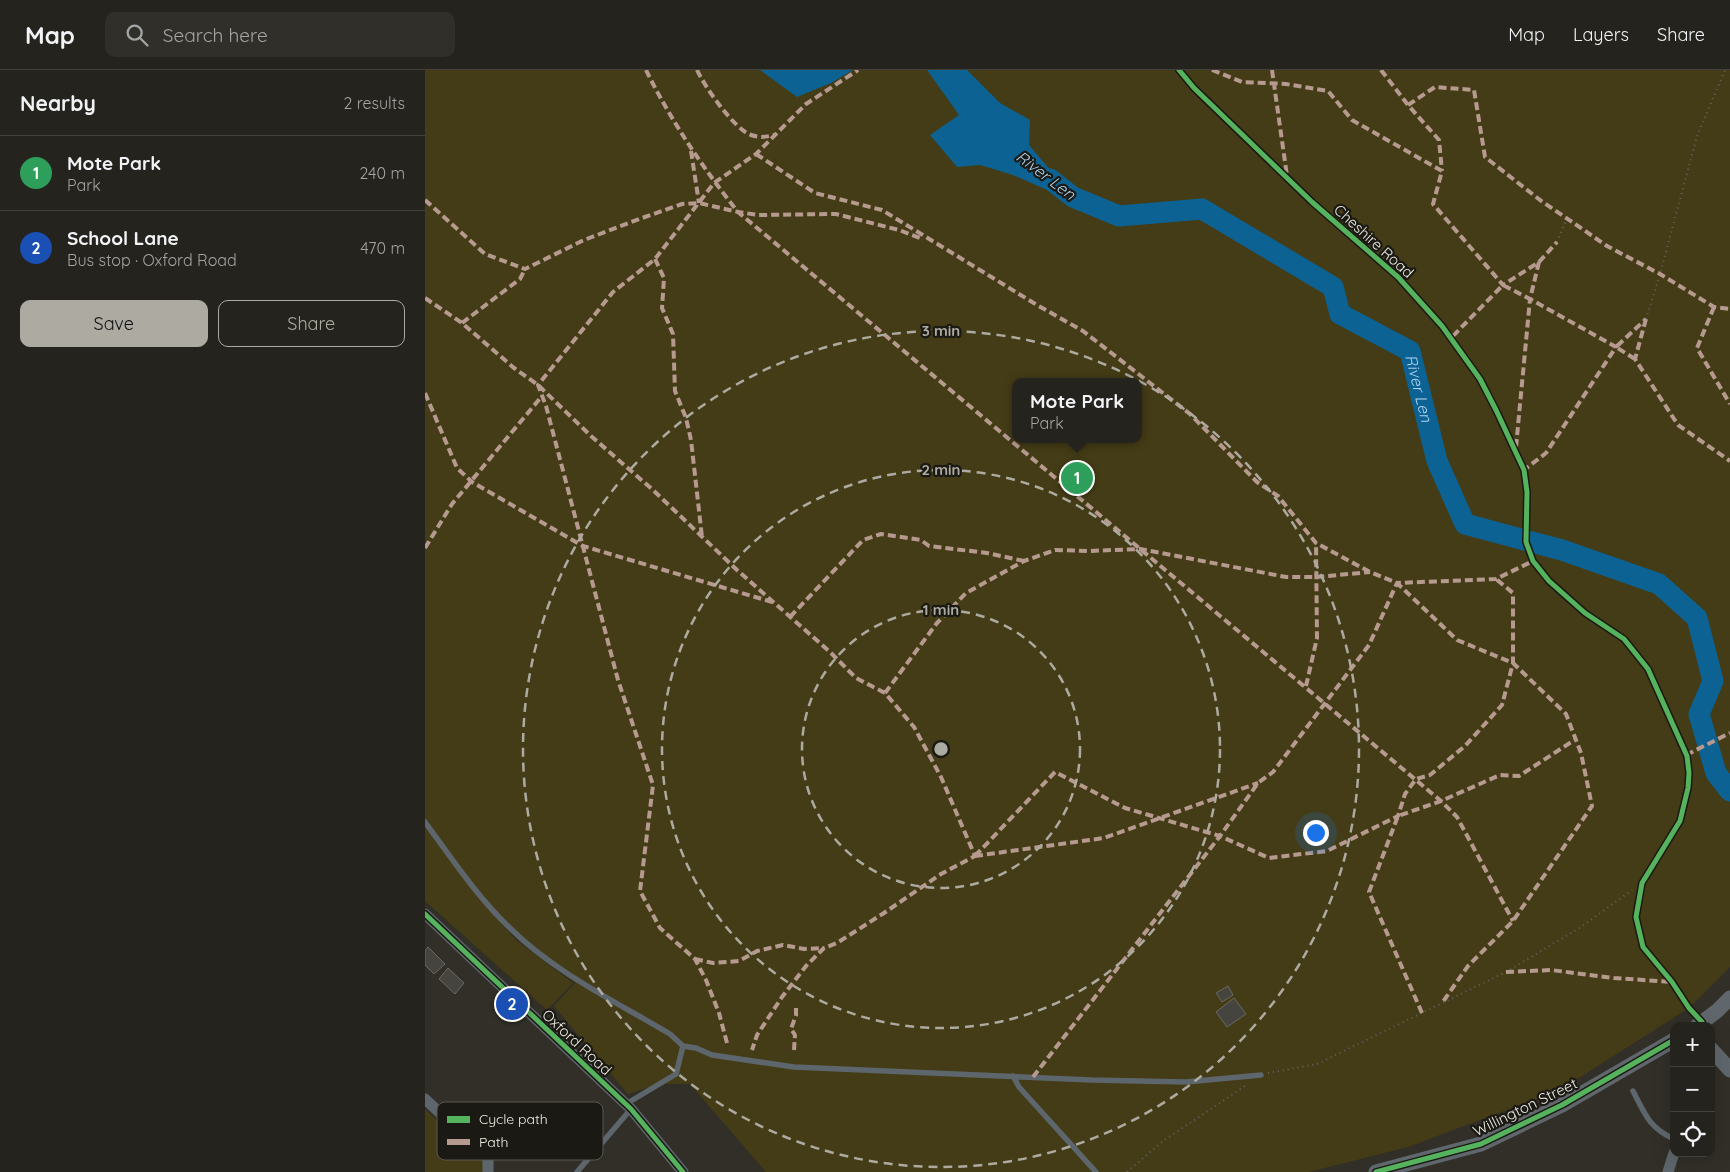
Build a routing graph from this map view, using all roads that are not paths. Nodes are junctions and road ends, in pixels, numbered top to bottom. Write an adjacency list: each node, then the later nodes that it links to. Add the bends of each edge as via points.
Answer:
1 (1179, 70): 5 (lane, Cheshire Road, via 1312,202 1398,277 1442,326 1480,379 1525,470 1526,542 1533,562 1585,613 1624,639 1648,669 1687,756 1689,773 1680,821 1643,883 1636,917 1643,947 1673,982)
2 (425, 822): 8 (lane, via 466,878 511,930 577,979 669,1034)
3 (425, 914): 15 (street, Oxford Road)
4 (1730, 998): 6 (street)
5 (1698, 1022)
6 (1702, 1022)
7 (1670, 1042): 24 (street, Willington Street, via 1562,1105 1481,1144)
8 (683, 1046): 12 (lane, via 712,1055 794,1067); 15 (lane, via 676,1074)
9 (1715, 1053): 10 (street)
10 (1730, 1070)
11 (1261, 1075): 12 (lane, via 1186,1082)
12 (1013, 1076): 23 (lane, via 1019,1087)
13 (1633, 1091): 17 (lane, via 1649,1121 1660,1133)
14 (425, 1099): 16 (street)
15 (628, 1107): 18 (lane); 22 (street, Oxford Road)
16 (437, 1110)
17 (1670, 1137)
18 (603, 1139)
19 (1673, 1157): 25 (street)
20 (586, 1160): 21 (lane)
21 (577, 1172)
22 (683, 1172)
23 (1096, 1172)
24 (1376, 1172)
25 (1668, 1172)

